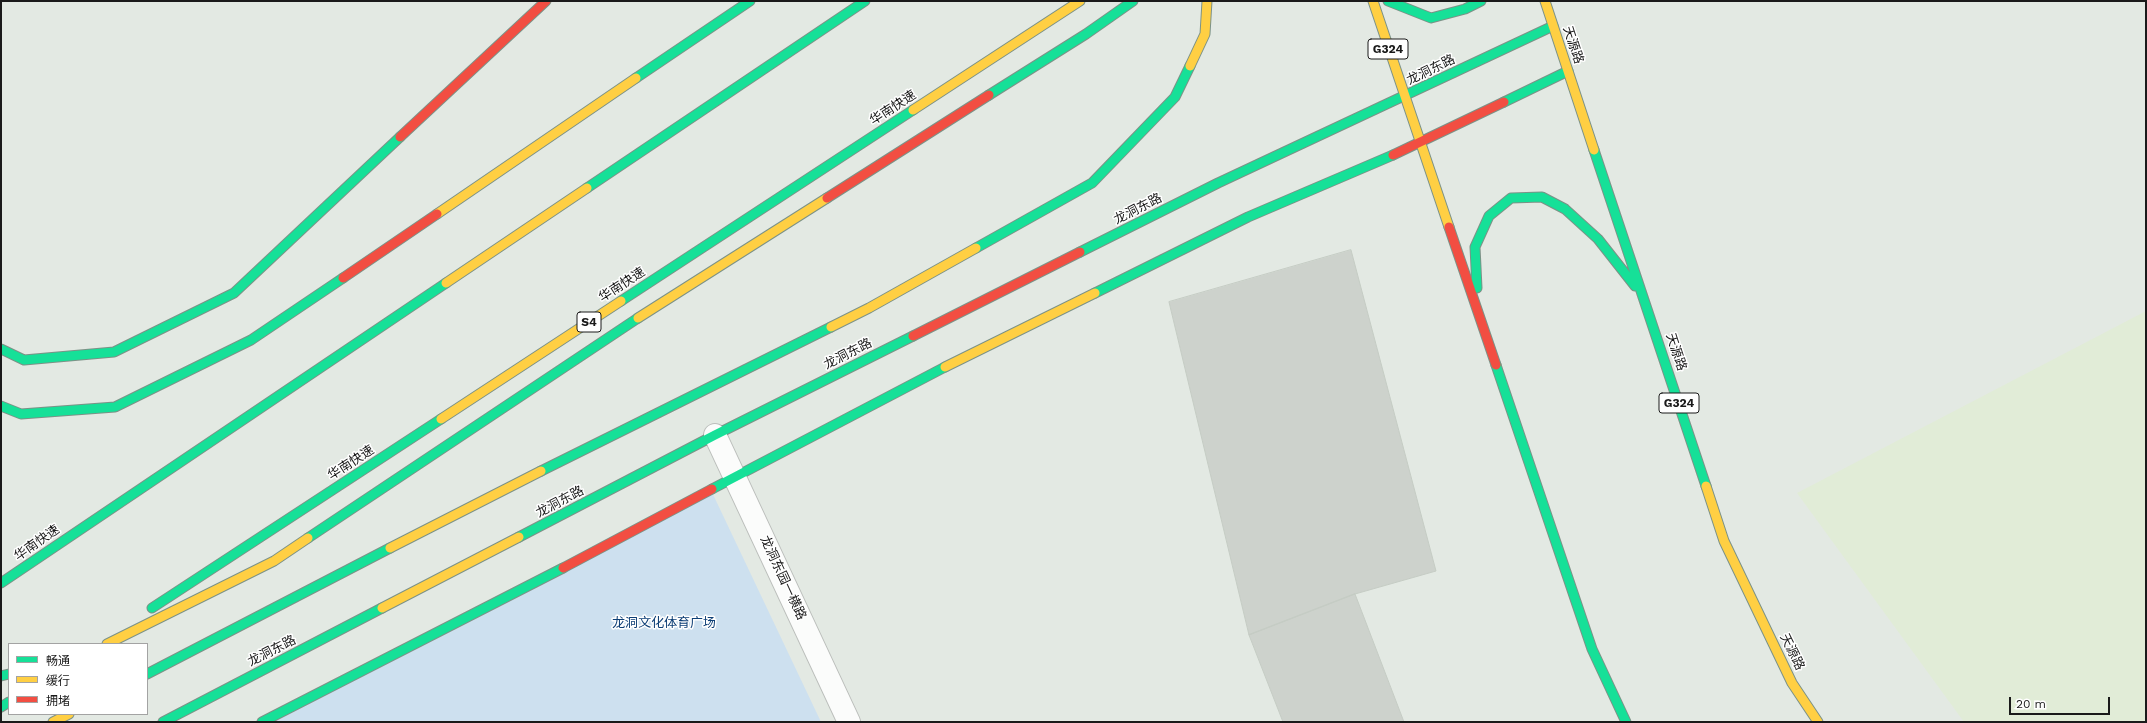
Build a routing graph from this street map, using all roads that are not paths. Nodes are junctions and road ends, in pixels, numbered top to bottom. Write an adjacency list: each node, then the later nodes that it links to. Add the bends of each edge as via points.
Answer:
1 (546, 1): 17 (main road, via 234,293 114,352 24,360)
2 (750, 1): 18 (main road, via 251,340 115,407 21,414)
3 (865, 1): 21 (main road, 华南快速)
4 (1080, 1): 22 (main road, 华南快速 / S4)
5 (1133, 1): 23 (main road, via 1086,34 657,305 274,561)
6 (1207, 1): 24 (main road, via 1205,34 1175,98 1092,183 869,308 489,497)
7 (1373, 1): 13 (main road, G324)
8 (1388, 1): 9 (main road, via 1431,18 1464,9)
9 (1480, 1)
10 (1545, 1): 11 (main road, 天源路 / G324)
11 (1553, 26): 12 (main road, 天源路 / G324); 13 (main road, 龙洞东路)
12 (1568, 71): 14 (main road); 15 (main road, 天源路 / G324)
13 (1404, 97): 14 (main road, G324); 19 (main road, 龙洞东路, via 1218,183)
14 (1420, 143): 16 (main road, G324); 20 (main road, via 1248,217 959,360)
15 (1644, 298): 16 (main road, via 1598,239 1565,209 1542,197 1511,198 1489,216 1475,247); 31 (main road, 天源路 / G324, via 1724,541 1792,683)
16 (1477, 309): 30 (main road, G324, via 1592,649)
17 (1, 349)
18 (1, 406)
19 (715, 435): 20 (street, 龙洞东园一横路); 27 (main road, 龙洞东路)
20 (736, 477): 28 (main road); 29 (street, 龙洞东园一横路)
21 (1, 583)
22 (100, 643)
23 (109, 643)
24 (148, 673)
25 (67, 715): 26 (main road)
26 (53, 722)
27 (163, 722)
28 (262, 722)
29 (849, 722)
30 (1626, 722)
31 (1818, 722)

